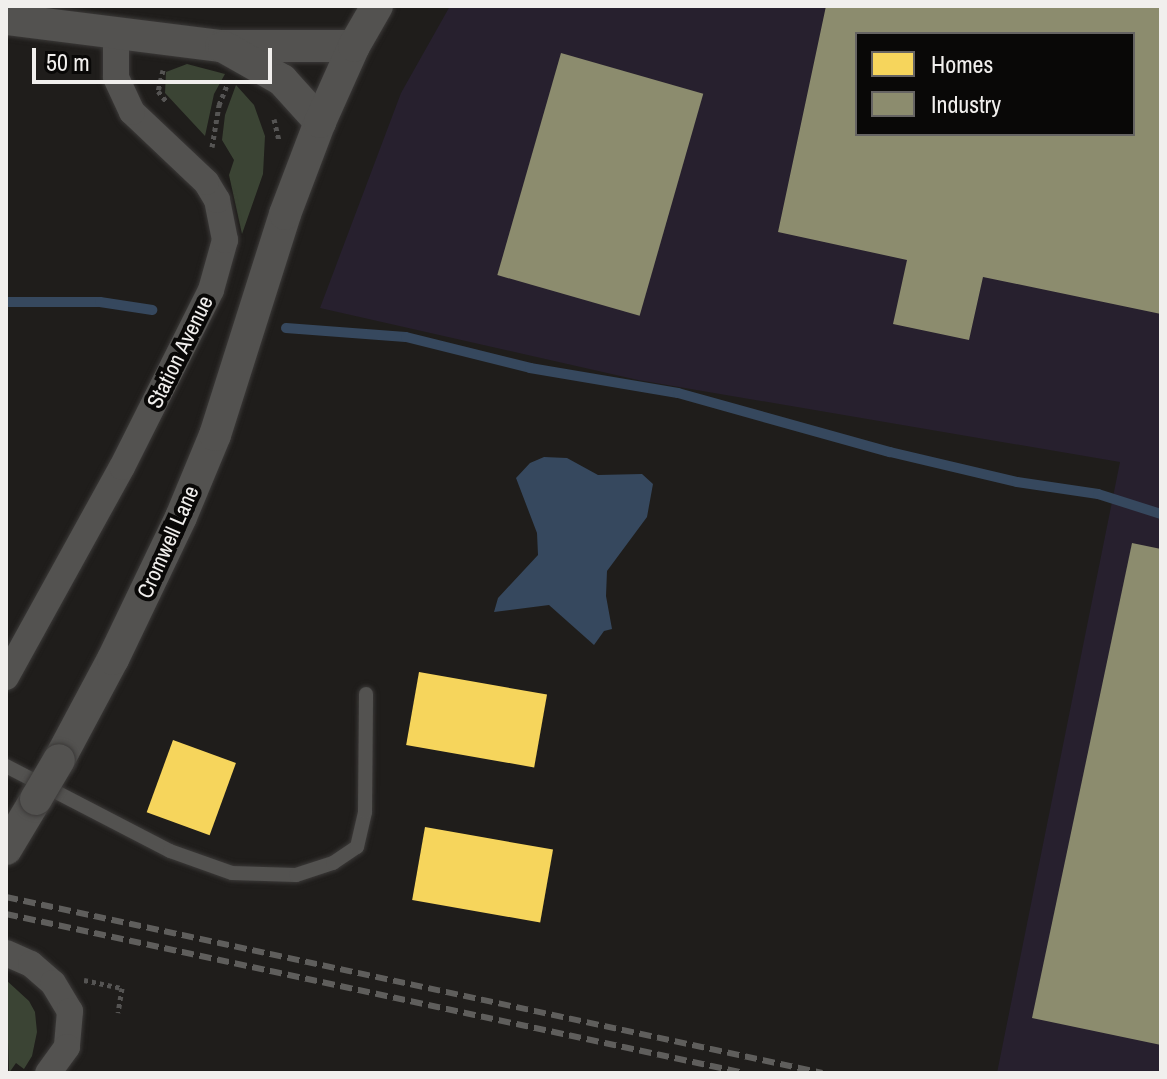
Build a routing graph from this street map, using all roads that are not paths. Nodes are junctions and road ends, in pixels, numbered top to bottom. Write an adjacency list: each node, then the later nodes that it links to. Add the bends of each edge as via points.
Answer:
1 (377, 6): 4 (street)
2 (6, 19): 3 (street)
3 (116, 32): 5 (street); 7 (street, Station Avenue, via 116,77 132,112 206,182 217,200 225,240 211,290 122,467)
4 (354, 46): 5 (street); 6 (street)
5 (228, 59): 6 (street, via 282,80)
6 (320, 122): 10 (street, Cromwell Lane, bridge, via 285,214 241,359 181,517 113,659)
7 (6, 677)
8 (366, 694): 9 (lane, via 365,812 357,847 333,863 296,875 232,873 170,851)
9 (6, 766)
10 (6, 849)
11 (6, 953): 12 (street, via 31,964 53,983 70,1011 67,1047)
12 (48, 1073)

